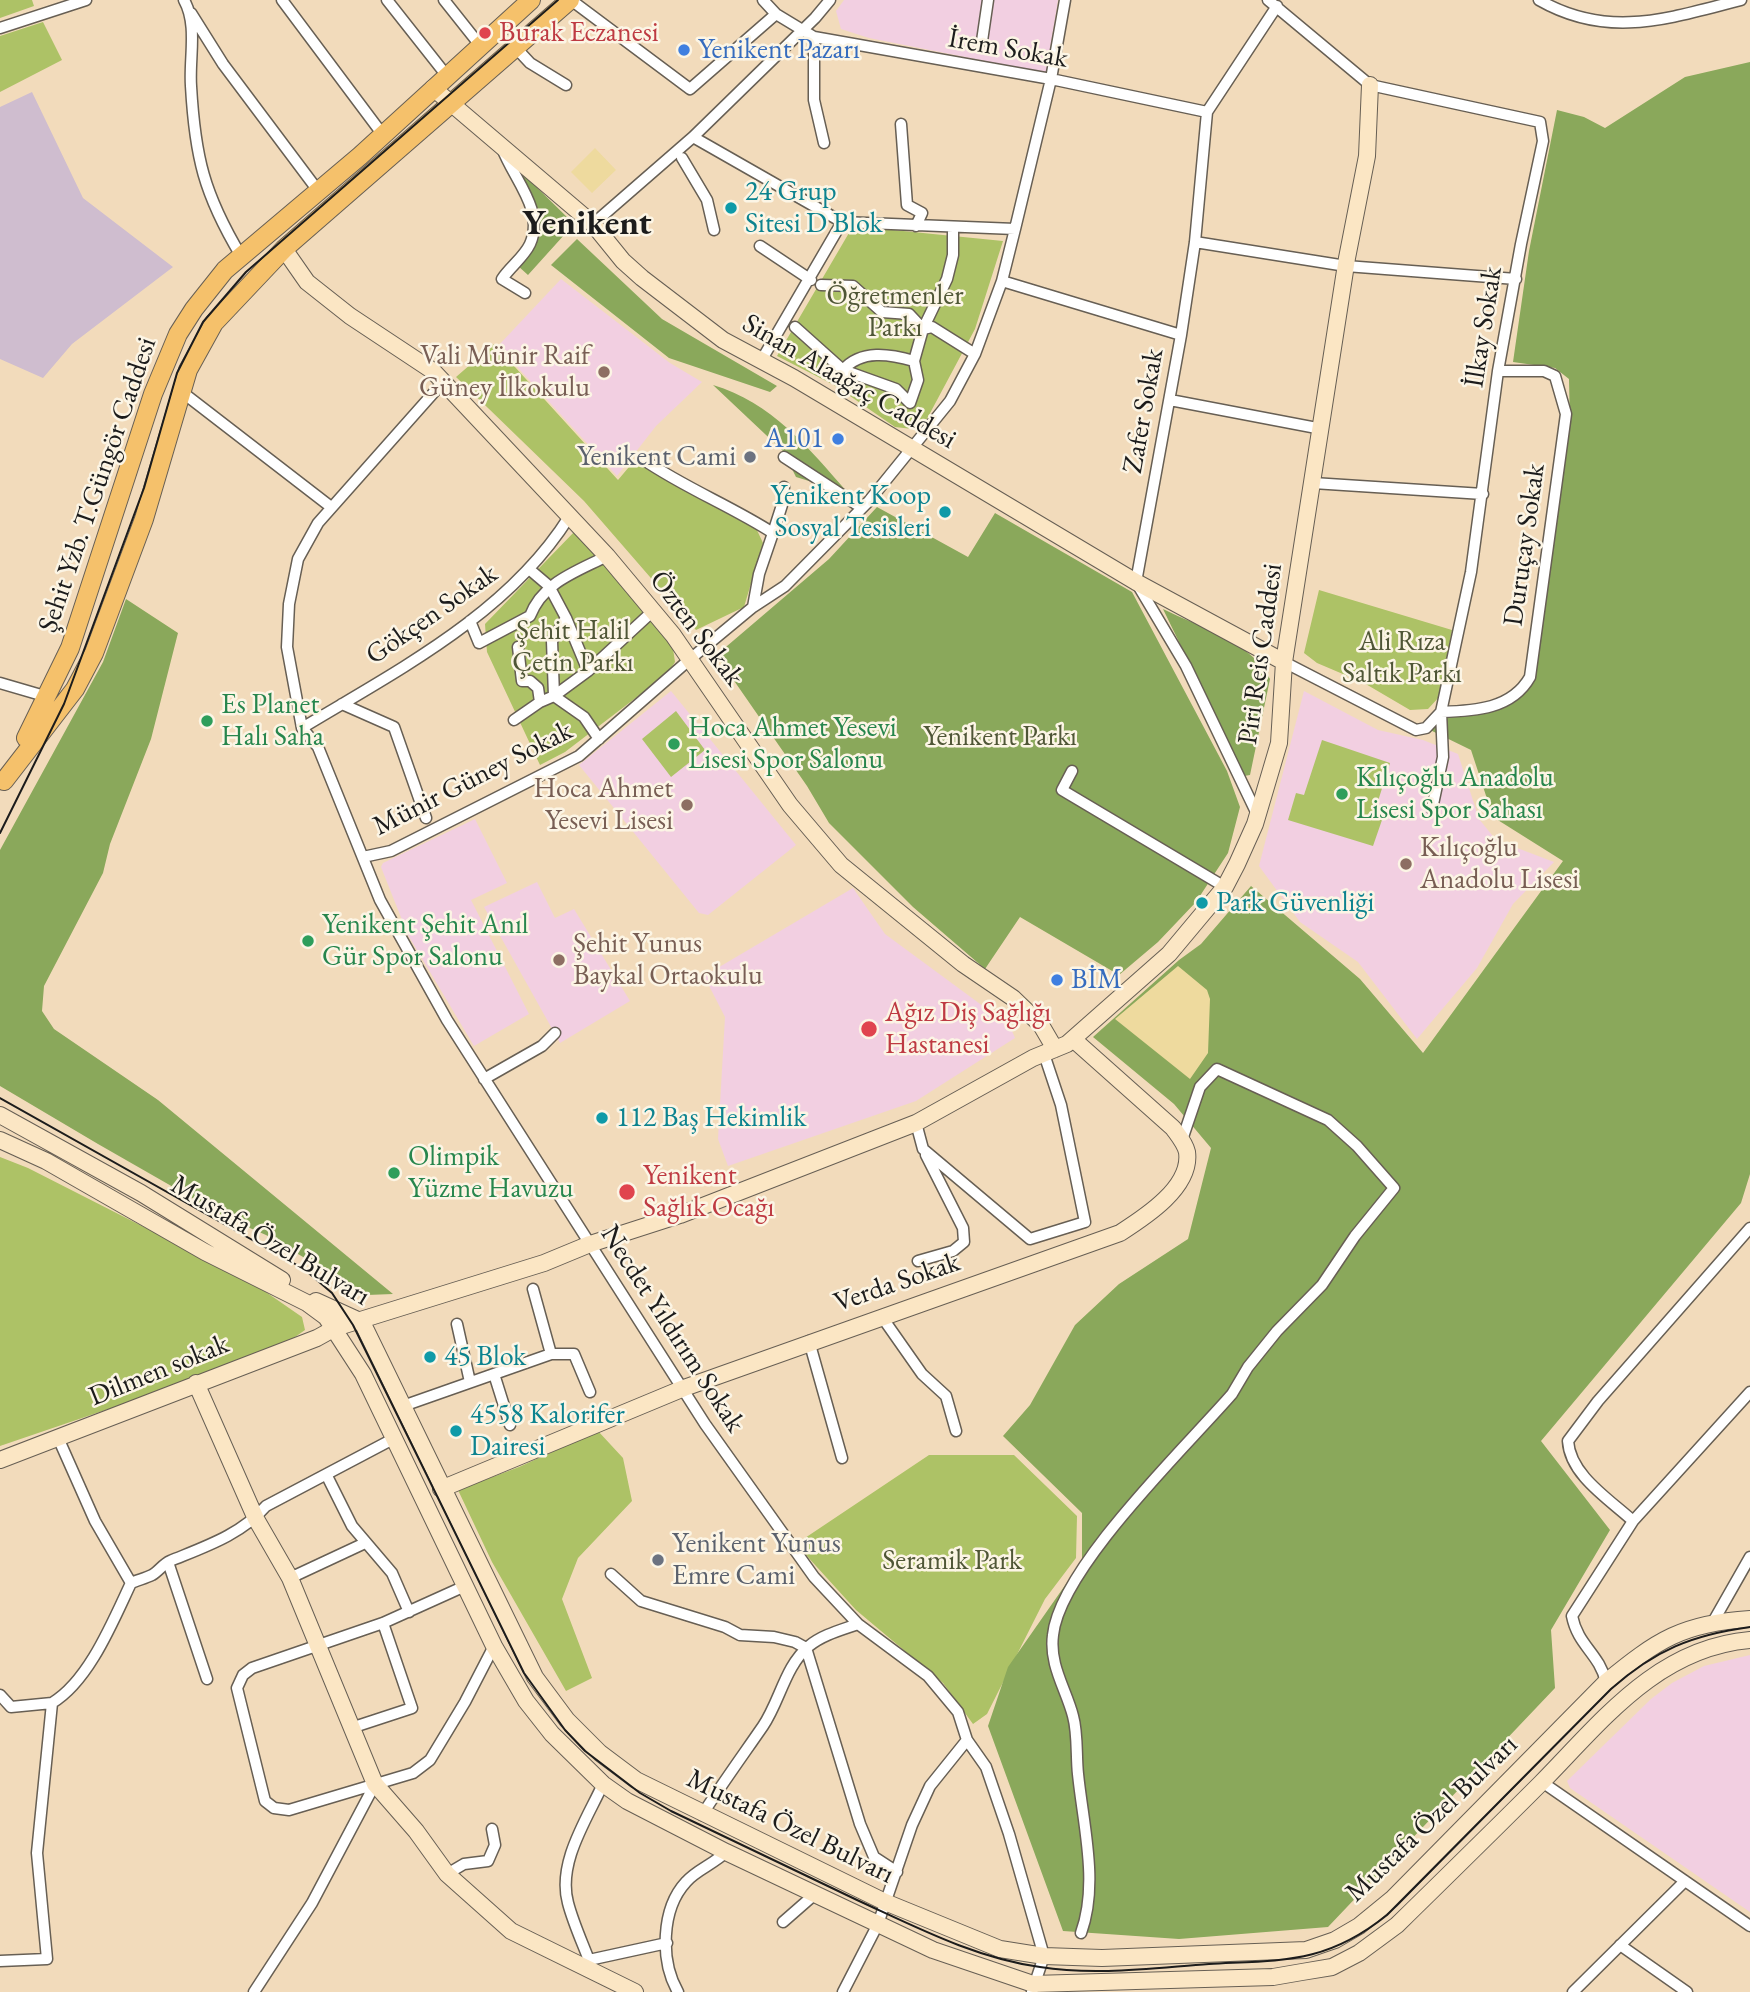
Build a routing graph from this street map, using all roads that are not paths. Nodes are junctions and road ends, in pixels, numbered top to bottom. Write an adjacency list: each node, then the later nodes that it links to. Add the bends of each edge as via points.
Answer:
1 (86, 0): 16 (street)
2 (282, 0): 29 (street)
3 (387, 0): 23 (street)
4 (444, 0): 20 (street)
5 (531, 0): 20 (main road, Şehit Yzb. T.Güngör Caddesi)
6 (571, 0): 15 (street, via 690,89); 21 (main road, Şehit Yzb. T.Güngör Caddesi)
7 (763, 0): 15 (street, İrem Sokak)
8 (830, 0): 17 (street)
9 (988, 0): 19 (street)
10 (1065, 0): 22 (street, Münir Güney Sokak)
11 (1539, 0): 12 (street, via 1602,23 1649,23)
12 (1741, 0)
13 (1273, 3): 25 (street); 27 (street, Zafer Sokak)
14 (186, 4): 34 (street, via 223,64); 44 (street, via 192,29 191,83 200,170)
15 (776, 13): 17 (street, İrem Sokak)
16 (0, 28)
17 (803, 30): 18 (street, İrem Sokak); 30 (street)
18 (814, 37): 22 (street, İrem Sokak); 31 (street, via 814,100)
19 (982, 41)
20 (479, 44): 23 (main road, Şehit Yzb. T.Güngör Caddesi)
21 (516, 48): 24 (street, via 530,63); 26 (main road, Şehit Yzb. T.Güngör Caddesi)
22 (1051, 79): 27 (street, İrem Sokak); 39 (street, Münir Güney Sokak)
23 (440, 82): 26 (main road, Sinan Alaağaç Caddesi); 29 (main road, Şehit Yzb. T.Güngör Caddesi)
24 (566, 85)
25 (1370, 85): 45 (main road, Piri Reis Caddesi, via 1367,156); 46 (street, İlkay Sokak, via 1541,122 1544,141)
26 (452, 104): 32 (main road, Sinan Alaağaç Caddesi); 43 (main road, Şehit Yzb. T.Güngör Caddesi)
27 (1207, 112): 41 (street, Zafer Sokak)
28 (901, 124): 37 (street, via 907,205 922,213)
29 (383, 135): 34 (main road, Şehit Yzb. T.Güngör Caddesi)
30 (693, 137): 35 (street); 36 (street)
31 (824, 143)
32 (500, 146): 36 (main road, Sinan Alaağaç Caddesi); 49 (street, via 533,208 536,224 529,247 502,279)
33 (682, 158): 40 (street, via 707,200)
34 (319, 192): 44 (main road, Şehit Yzb. T.Güngör Caddesi)
35 (842, 222): 37 (street); 48 (street)
36 (593, 224): 55 (main road, Sinan Alaağaç Caddesi, via 623,261 657,291)
37 (916, 226): 38 (street)
38 (953, 227): 39 (street); 51 (street, via 947,279)
39 (1015, 229): 47 (street, Münir Güney Sokak)
40 (714, 230)
41 (1195, 242): 45 (street); 52 (street, Zafer Sokak)
42 (760, 246): 48 (street)
43 (284, 249): 58 (main road, Özten Sokak, via 307,282); 59 (main road, Şehit Yzb. T.Güngör Caddesi, via 214,323 192,360)
44 (241, 256): 86 (main road, Şehit Yzb. T.Güngör Caddesi, via 210,286 166,361 70,648)
45 (1346, 266): 46 (street); 61 (main road, Piri Reis Caddesi)
46 (1516, 279): 57 (street, İlkay Sokak)
47 (1002, 281): 52 (street); 53 (street, Münir Güney Sokak)
48 (816, 283): 51 (street, via 853,286 882,312 909,314); 55 (street)
49 (525, 293)
50 (795, 327): 56 (street)
51 (923, 329): 53 (street, via 932,327); 54 (street)
52 (1181, 335): 60 (street, Zafer Sokak)
53 (975, 354): 62 (street, Münir Güney Sokak, via 950,401)
54 (914, 361): 56 (street, via 865,356); 56 (street, via 918,380 910,403 895,389)
55 (761, 362): 62 (main road, Sinan Alaağaç Caddesi)
56 (843, 370)
57 (1498, 371): 67 (street, İlkay Sokak); 89 (street, Duruçay Sokak, via 1544,371 1555,376 1566,414 1530,677 1522,691 1482,711)
58 (443, 382): 69 (street, Necdet Yıldırım Sokak); 70 (main road, Özten Sokak)
59 (182, 392): 69 (street); 94 (main road, Şehit Yzb. T.Güngör Caddesi, via 144,519 94,653 75,689)
60 (1170, 400): 61 (street); 74 (street, Zafer Sokak)
61 (1322, 429): 65 (main road, Piri Reis Caddesi)
62 (911, 450): 74 (main road, Sinan Alaağaç Caddesi); 76 (street, Münir Güney Sokak, via 869,501 785,586)
63 (784, 457): 68 (street)
64 (644, 460): 71 (street, via 678,484 709,496)
65 (1313, 483): 67 (street); 82 (main road, Piri Reis Caddesi)
66 (783, 487): 71 (street)
67 (1483, 494): 89 (street, İlkay Sokak, via 1467,596)
68 (856, 504)
69 (331, 507): 91 (street, Necdet Yıldırım Sokak, via 298,559 289,604 288,647)
70 (569, 517): 72 (main road, Özten Sokak); 73 (street, Gökçen Sokak)
71 (773, 533): 76 (street)
72 (607, 556): 75 (street); 77 (main road, Özten Sokak)
73 (529, 569): 75 (street); 79 (street, Gökçen Sokak)
74 (1136, 582): 82 (main road, Sinan Alaağaç Caddesi); 96 (street, via 1186,666)
75 (549, 586): 78 (street); 79 (street, via 530,616 479,643)
76 (753, 607): 81 (street, Münir Güney Sokak)
77 (653, 611): 81 (main road, Özten Sokak); 83 (street)
78 (566, 618): 83 (street); 85 (street, via 552,641)
79 (470, 621): 88 (street, Gökçen Sokak)
80 (518, 647): 87 (street, via 522,681 538,688)
81 (689, 660): 92 (street, Münir Güney Sokak); 102 (main road, Özten Sokak, via 814,838 898,912 1013,998 1041,1025)
82 (1284, 662): 89 (street, via 1416,730 1426,728); 96 (main road, Piri Reis Caddesi, via 1279,743)
83 (588, 671): 85 (street)
84 (0, 682): 86 (street)
85 (554, 696): 87 (street); 92 (street, via 584,717)
86 (48, 697): 94 (main road, Şehit Yzb. T.Güngör Caddesi)
87 (540, 702): 90 (street)
88 (342, 704): 91 (street, Gökçen Sokak); 97 (street, via 394,727)
89 (1441, 712): 95 (street, İlkay Sokak, via 1443,757)
90 (514, 720)
91 (302, 728): 98 (street, Necdet Yıldırım Sokak, via 318,747)
92 (599, 739): 98 (street, Münir Güney Sokak, via 579,756 391,851)
93 (1072, 771): 99 (street, via 1062,790)
94 (2, 784)
95 (1432, 809)
96 (1257, 814): 99 (main road, Piri Reis Caddesi)
97 (426, 818)
98 (363, 857): 103 (street, Necdet Yıldırım Sokak, via 380,900)
99 (1224, 887): 101 (main road, Piri Reis Caddesi, via 1169,954)
100 (555, 1033): 103 (street, via 542,1046)
101 (1073, 1038): 102 (main road, Piri Reis Caddesi); 107 (main road)
102 (1049, 1052): 105 (main road, Piri Reis Caddesi); 108 (street, via 1084,1222 1030,1239)
103 (484, 1079): 110 (street, Necdet Yıldırım Sokak)
104 (0, 1115): 114 (main road, Mustafa Özel Bulvarı, via 141,1193 321,1304)
105 (916, 1123): 108 (street); 110 (main road, Piri Reis Caddesi, via 680,1215)
106 (0, 1140): 116 (main road, Mustafa Özel Bulvarı, via 307,1303)
107 (1182, 1140): 113 (main road, Verda Sokak, via 1186,1152 1180,1179 1147,1216 1121,1233); 172 (street, via 1199,1087 1217,1069 1328,1120 1394,1188 1322,1285 1277,1331 1232,1394 1104,1539 1067,1592 1053,1634 1055,1668 1074,1717 1085,1833 1089,1881)
108 (923, 1149): 111 (street, via 963,1228 964,1242 953,1251)
109 (1750, 1228): 135 (street, via 1568,1441 1569,1456 1578,1471)
110 (590, 1244): 114 (main road, Piri Reis Caddesi); 122 (street, Necdet Yıldırım Sokak)
111 (918, 1261)
112 (533, 1289): 118 (street)
113 (882, 1317): 117 (main road, Verda Sokak); 127 (street, via 922,1374 946,1395)
114 (362, 1322): 116 (main road, Piri Reis Caddesi); 125 (main road, Mustafa Özel Bulvarı)
115 (457, 1324): 120 (street)
116 (335, 1328): 121 (main road, Dilmen sokak); 128 (main road, Mustafa Özel Bulvarı, via 363,1374)
117 (809, 1341): 122 (main road, Verda Sokak); 130 (street)
118 (551, 1354): 119 (street); 123 (street, via 574,1354)
119 (495, 1374): 120 (street); 126 (street)
120 (470, 1382): 125 (street)
121 (196, 1383): 129 (main road, Dilmen sokak); 134 (main road)
122 (684, 1388): 133 (main road, Verda Sokak); 147 (street, Necdet Yıldırım Sokak, via 775,1526)
123 (590, 1392)
124 (1750, 1392): 135 (street)
125 (403, 1406): 133 (main road, Mustafa Özel Bulvarı)
126 (510, 1426)
127 (956, 1431)
128 (393, 1439): 132 (street); 142 (main road, Mustafa Özel Bulvarı)
129 (59, 1440): 131 (main road, Dilmen sokak); 141 (street, via 95,1521)
130 (842, 1458)
131 (0, 1460)
132 (327, 1476): 134 (street, via 266,1506); 136 (street)
133 (441, 1489): 161 (main road, Mustafa Özel Bulvarı, via 535,1677 567,1720 636,1780)
134 (256, 1518): 138 (street, via 192,1555); 140 (main road)
135 (1633, 1521): 153 (street, via 1572,1616 1575,1634 1602,1664)
136 (365, 1543): 140 (street); 143 (street, via 392,1573)
137 (1750, 1557): 145 (street)
138 (168, 1562): 141 (street, via 154,1574); 152 (street)
139 (611, 1574): 151 (street, via 641,1601 740,1635 774,1637)
140 (290, 1578): 149 (main road)
141 (131, 1583): 155 (street, via 84,1672 70,1692)
142 (465, 1586): 143 (street); 150 (main road, Mustafa Özel Bulvarı)
143 (409, 1612): 146 (street)
144 (1750, 1619): 145 (main road, Mustafa Özel Bulvarı)
145 (1713, 1622): 153 (main road, Mustafa Özel Bulvarı, via 1676,1632)
146 (383, 1623): 149 (street); 156 (street, via 412,1708)
147 (858, 1624): 151 (street); 157 (street, Necdet Yıldırım Sokak, via 928,1676 958,1712)
148 (1750, 1640): 158 (main road, Mustafa Özel Bulvarı, via 1690,1654 1656,1673 1622,1698)
149 (320, 1646): 156 (main road); 159 (street, via 252,1668 237,1688 265,1801 289,1810)
150 (494, 1646): 159 (street, via 430,1760 413,1773); 160 (main road, Mustafa Özel Bulvarı, via 532,1709)
151 (806, 1648): 161 (street, via 764,1724); 164 (street, via 860,1824 874,1857)
152 (207, 1679)
153 (1606, 1682): 175 (main road, Mustafa Özel Bulvarı, via 1392,1899 1335,1940 1306,1950 1265,1953)
154 (0, 1695): 155 (street, via 11,1707)
155 (52, 1703): 176 (street, via 37,1853 47,1959)
156 (351, 1728): 159 (main road)
157 (967, 1740): 164 (street, via 930,1786); 175 (street, Necdet Yıldırım Sokak, via 990,1778)
158 (1542, 1782): 166 (street); 178 (main road, Mustafa Özel Bulvarı, via 1397,1925 1359,1954 1332,1967 1273,1977)
159 (375, 1784): 165 (main road); 179 (street, via 312,1903)
160 (603, 1784): 163 (main road, Mustafa Özel Bulvarı, via 626,1801); 177 (street, via 568,1862 566,1882 567,1902)
161 (702, 1815): 168 (main road, Mustafa Özel Bulvarı)
162 (492, 1829): 165 (street, via 495,1845 488,1861 464,1864)
163 (726, 1852): 167 (main road, Mustafa Özel Bulvarı); 173 (street, via 688,1879 675,1897)
164 (897, 1872): 168 (street)
165 (447, 1874): 177 (main road, via 511,1931)
166 (1685, 1881): 171 (street); 174 (street)
167 (816, 1894): 169 (street); 170 (main road, Mustafa Özel Bulvarı)
168 (885, 1902): 170 (street); 175 (main road, Mustafa Özel Bulvarı, via 1000,1948)
169 (783, 1922)
170 (878, 1924): 178 (main road, Mustafa Özel Bulvarı); 182 (street)
171 (1750, 1926)
172 (1081, 1933)
173 (667, 1943): 177 (street); 181 (street)
174 (1620, 1945): 183 (street); 184 (street)
175 (1044, 1956): 178 (street)
176 (0, 1961)
177 (591, 1965): 180 (main road)
178 (1033, 1988)
179 (254, 1992)
180 (635, 1992)
181 (678, 1992)
182 (842, 1992)
183 (1573, 1992)
184 (1687, 1992)

